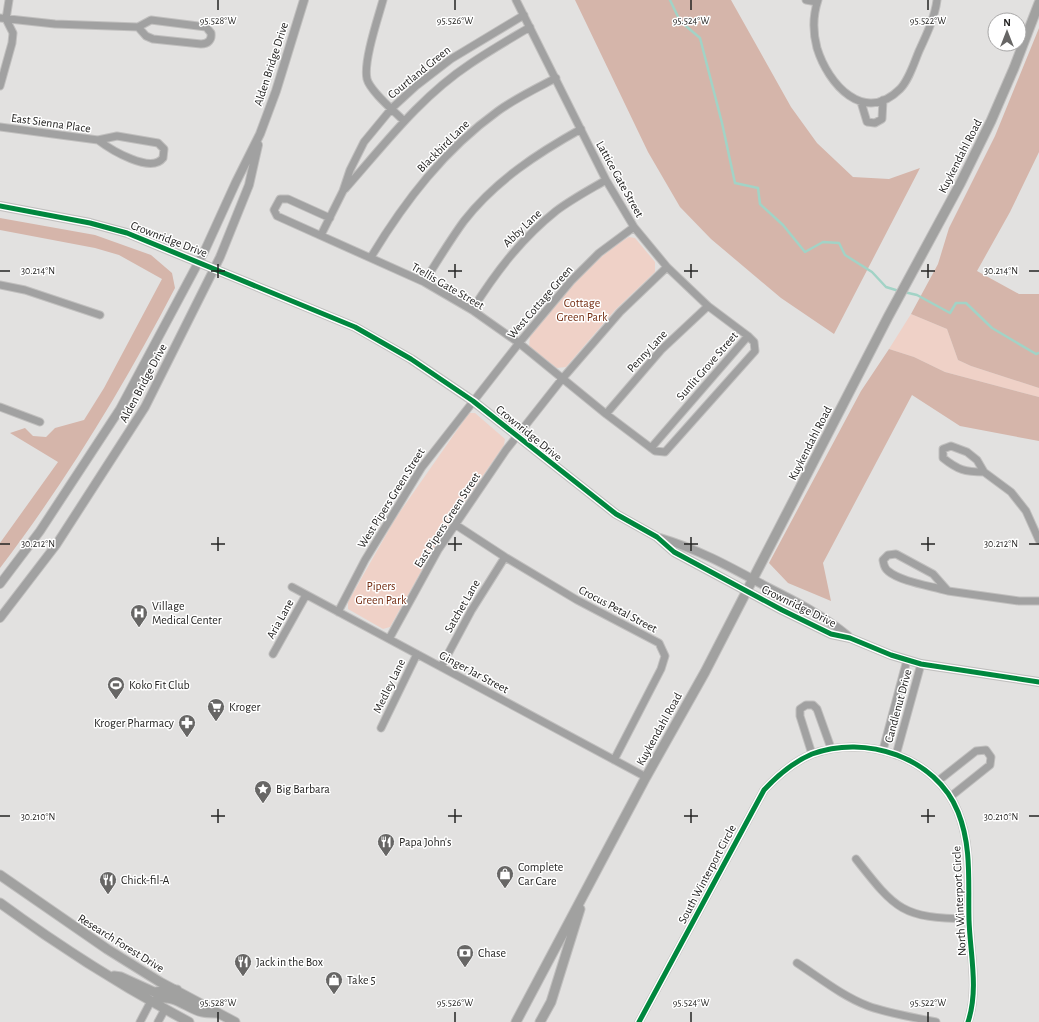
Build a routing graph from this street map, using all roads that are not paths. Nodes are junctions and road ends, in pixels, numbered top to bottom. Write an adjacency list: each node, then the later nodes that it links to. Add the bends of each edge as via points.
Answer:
1 (9, 0): 10 (street)
2 (304, 0): 22 (street, Alden Bridge Drive)
3 (383, 0): 18 (street, via 368,59 367,79 373,90)
4 (516, 0): 9 (street, Lattice Gate Street)
5 (806, 0): 7 (street)
6 (937, 0): 16 (street, via 925,37 906,80 901,88)
7 (818, 1): 17 (street, via 814,29 817,47 825,67 845,93)
8 (1039, 3): 53 (main road, Kuykendahl Road, via 991,121)
9 (524, 15): 13 (street, Lattice Gate Street); 18 (street, Courtland Green, via 451,58)
10 (3, 19): 11 (street); 12 (street); 15 (street, via 13,33)
11 (0, 25)
12 (138, 27): 12 (street, via 146,36 153,39 201,44 207,43 212,36 206,27 151,20)
13 (530, 27): 14 (street, Lattice Gate Street); 19 (street, Courtland Green, via 469,64)
14 (556, 78): 21 (street, Lattice Gate Street); 30 (street, Blackbird Lane, via 499,110 449,153 403,206)
15 (0, 86)
16 (883, 100): 17 (street); 17 (street, via 882,119 875,123 867,122)
17 (861, 102)
18 (392, 108): 19 (street); 25 (street, Courtland Green, via 364,142)
19 (404, 121): 25 (street, Courtland Green)
20 (0, 127): 23 (street, East Sienna Place)
21 (581, 129): 24 (street, Lattice Gate Street); 34 (street, via 518,169 477,206)
22 (260, 134): 31 (street, Alden Bridge Drive); 33 (street, Alden Bridge Drive, via 249,185)
23 (98, 140): 23 (street, East Sienna Place, via 123,157 153,164 162,160 164,155 163,146 158,143 117,136)
24 (606, 180): 28 (street, Lattice Gate Street); 37 (street, Abby Lane, via 558,210 532,232 509,256)
25 (343, 191): 27 (street, Courtland Green)
26 (0, 206): 31 (street, Crownridge Drive, via 109,228)
27 (330, 218): 29 (street, Courtland Green); 29 (street, Trellis Gate Street, via 288,199 280,199 276,204 274,210 277,216)
28 (634, 227): 32 (street, Lattice Gate Street); 40 (street, West Cottage Green, via 585,266)
29 (321, 235): 30 (street, Trellis Gate Street)
30 (371, 257): 34 (street, Trellis Gate Street)
31 (199, 262): 33 (street, Crownridge Drive); 54 (street, Alden Bridge Drive, via 120,409 44,525)
32 (667, 267): 36 (street, Lattice Gate Street); 41 (street, East Pipers Green Street, via 620,312)
33 (215, 268): 42 (street, Crownridge Drive, via 354,327 411,359); 61 (street, Alden Bridge Drive, via 138,420 56,545)
34 (424, 282): 37 (street, Trellis Gate Street)
35 (0, 285): 38 (street, via 25,290)
36 (708, 306): 39 (street, Lattice Gate Street); 44 (street, Penny Lane, via 661,350)
37 (472, 310): 40 (street, Trellis Gate Street)
38 (100, 315)
39 (748, 336): 47 (street, Sunlit Grove Street); 47 (street, Sunlit Grove Street, via 754,342 755,351 665,452)
40 (519, 343): 41 (street, Trellis Gate Street); 42 (street, West Cottage Green)
41 (562, 379): 44 (street, Trellis Gate Street); 46 (street, East Pipers Green Street)
42 (473, 401): 46 (street, Crownridge Drive); 60 (street, West Pipers Green Street, via 422,466 365,560)
43 (0, 407): 45 (street)
44 (606, 414): 47 (street, Trellis Gate Street)
45 (40, 422)
46 (517, 436): 49 (street, East Pipers Green Street); 50 (street, Crownridge Drive, via 605,506)
47 (651, 448)
48 (984, 472): 48 (street, via 977,460 967,452 951,446 942,449 942,458 957,469); 51 (street, via 1003,484 1019,501 1032,521)
49 (456, 525): 52 (street, Crocus Petal Street); 63 (street, East Pipers Green Street, via 438,550)
50 (656, 537): 53 (street, Crownridge Drive, via 678,544); 57 (street, Crownridge Drive, via 674,552)
51 (1039, 540)
52 (505, 557): 68 (street, Satchet Lane, via 471,611); 75 (street, Crocus Petal Street, via 577,600 659,643 665,656 661,669)
53 (753, 580): 57 (main road, Kuykendahl Road); 62 (street, Crownridge Drive, via 834,624)
54 (0, 584)
55 (292, 588): 58 (street, Ginger Jar Street)
56 (948, 591): 56 (street, via 933,574 896,554 888,555 883,560 888,572); 59 (street, via 1018,601)
57 (747, 592): 62 (street, Crownridge Drive, via 831,634); 76 (main road, Kuykendahl Road)
58 (306, 595): 60 (street, Ginger Jar Street); 64 (street, Aria Lane)
59 (1039, 601)
60 (338, 612): 63 (street, Ginger Jar Street)
61 (0, 618)
62 (850, 638): 66 (street, Crownridge Drive)
63 (388, 639): 65 (street, Ginger Jar Street)
64 (273, 654)
65 (417, 654): 68 (street, Ginger Jar Street); 70 (street, Medley Lane)
66 (907, 660): 67 (street, Crownridge Drive); 72 (street, Candlenut Drive)
67 (921, 664): 69 (street, Crownridge Drive); 74 (street, Candlenut Drive)
68 (441, 667): 75 (street, Ginger Jar Street)
69 (1039, 682)
70 (381, 728)
71 (831, 748): 72 (street, North Winterport Circle, via 856,746); 73 (street, South Winterport Circle); 73 (street, via 818,710 813,705 806,705 800,709 800,716)
72 (883, 750): 74 (street, North Winterport Circle)
73 (812, 754): 96 (street, South Winterport Circle, via 782,772 764,790)
74 (896, 755): 77 (street, North Winterport Circle, via 917,765)
75 (614, 760): 76 (street, Ginger Jar Street)
76 (646, 777): 81 (main road, Kuykendahl Road)
77 (938, 782): 78 (street, North Winterport Circle); 78 (street, via 976,751 986,750 991,757 990,765)
78 (950, 797): 83 (street, North Winterport Circle, via 958,811 969,852)
79 (856, 859): 83 (street, via 883,894 904,909 926,917)
80 (0, 875): 86 (main road, Research Forest Drive, via 106,950)
81 (587, 887): 94 (main road, Kuykendahl Road); 95 (main road, Kuykendahl Road, via 551,1002)
82 (0, 903): 85 (main road)
83 (969, 919): 98 (street, North Winterport Circle, via 973,992)
84 (797, 963): 97 (street, via 841,993 867,1005 891,1013)
85 (108, 976): 86 (main road, via 121,977 154,992); 87 (main road)
86 (177, 990): 89 (main road, Research Forest Drive)
87 (151, 1001): 88 (main road); 89 (main road, via 168,998 202,1012); 90 (street)
88 (165, 1009): 91 (street); 92 (main road)
89 (219, 1013): 93 (main road, Research Forest Drive)
90 (140, 1022)
91 (158, 1022)
92 (189, 1022)
93 (235, 1022)
94 (516, 1022)
95 (540, 1022)
96 (639, 1022)
97 (936, 1022)
98 (968, 1022)

